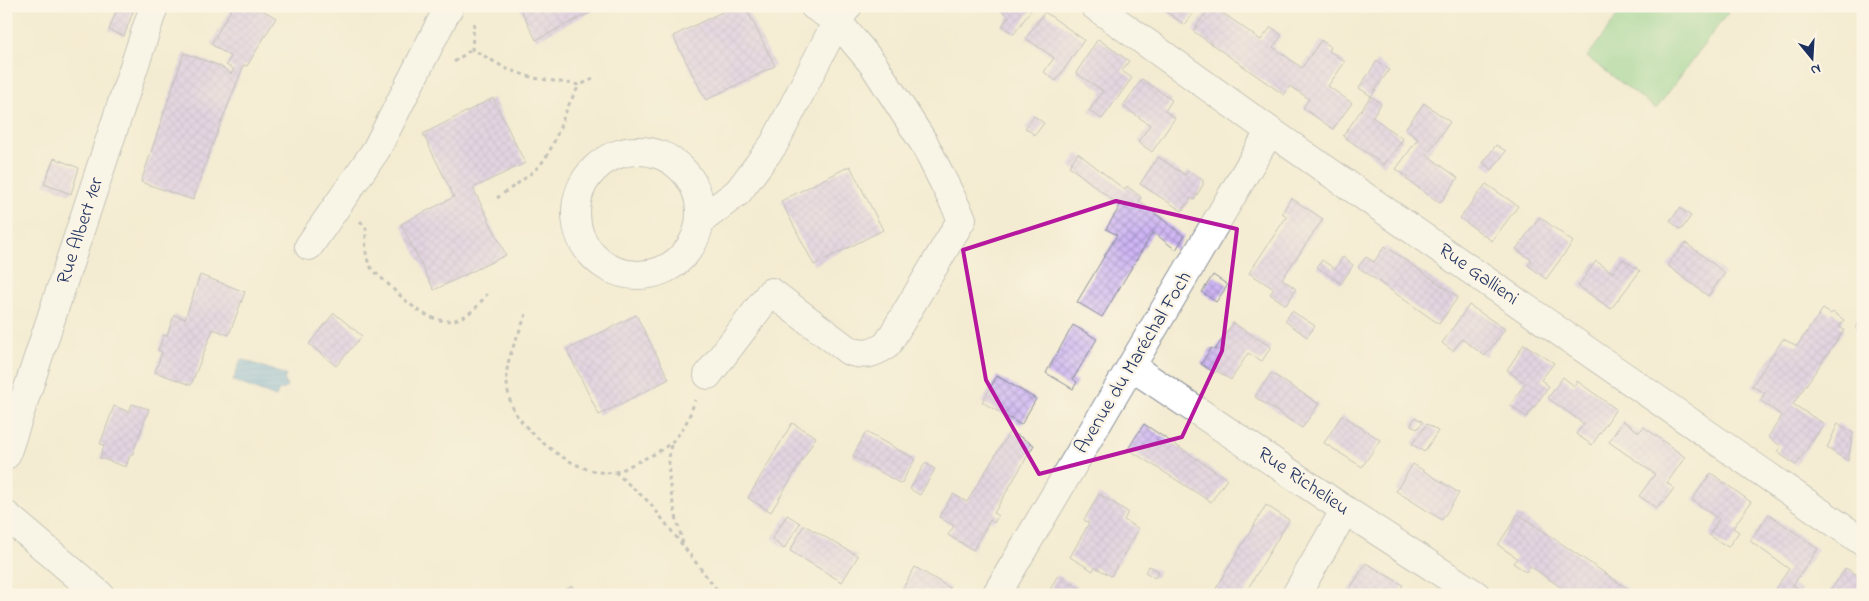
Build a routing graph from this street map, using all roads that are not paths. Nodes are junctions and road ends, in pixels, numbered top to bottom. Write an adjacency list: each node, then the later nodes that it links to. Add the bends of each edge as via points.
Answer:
1 (154, 6): 11 (street, Rue Albert 1er)
2 (450, 6): 8 (street, via 376,150)
3 (814, 6): 5 (street)
4 (1095, 6): 6 (street, Rue Gallieni)
5 (843, 13): 7 (street, via 774,144 738,192); 10 (street, via 924,143 962,219 887,345 862,355 849,351 771,292)
6 (1270, 131): 9 (street, Avenue du Maréchal Foch); 14 (street, Rue Gallieni)
7 (701, 220): 7 (street, via 700,200 687,174 664,156 646,151 621,152 608,158 592,171 576,206 577,226 584,244 612,270 631,275 651,274 669,267 684,255)
8 (309, 246)
9 (1132, 367): 12 (street, Rue Richelieu); 16 (street, Avenue du Maréchal Foch)
10 (708, 375)
11 (6, 455)
12 (1345, 510): 17 (street); 18 (street, Rue Richelieu)
13 (6, 514): 15 (street)
14 (1863, 542)
15 (100, 595)
16 (996, 595)
17 (1296, 595)
18 (1476, 595)

